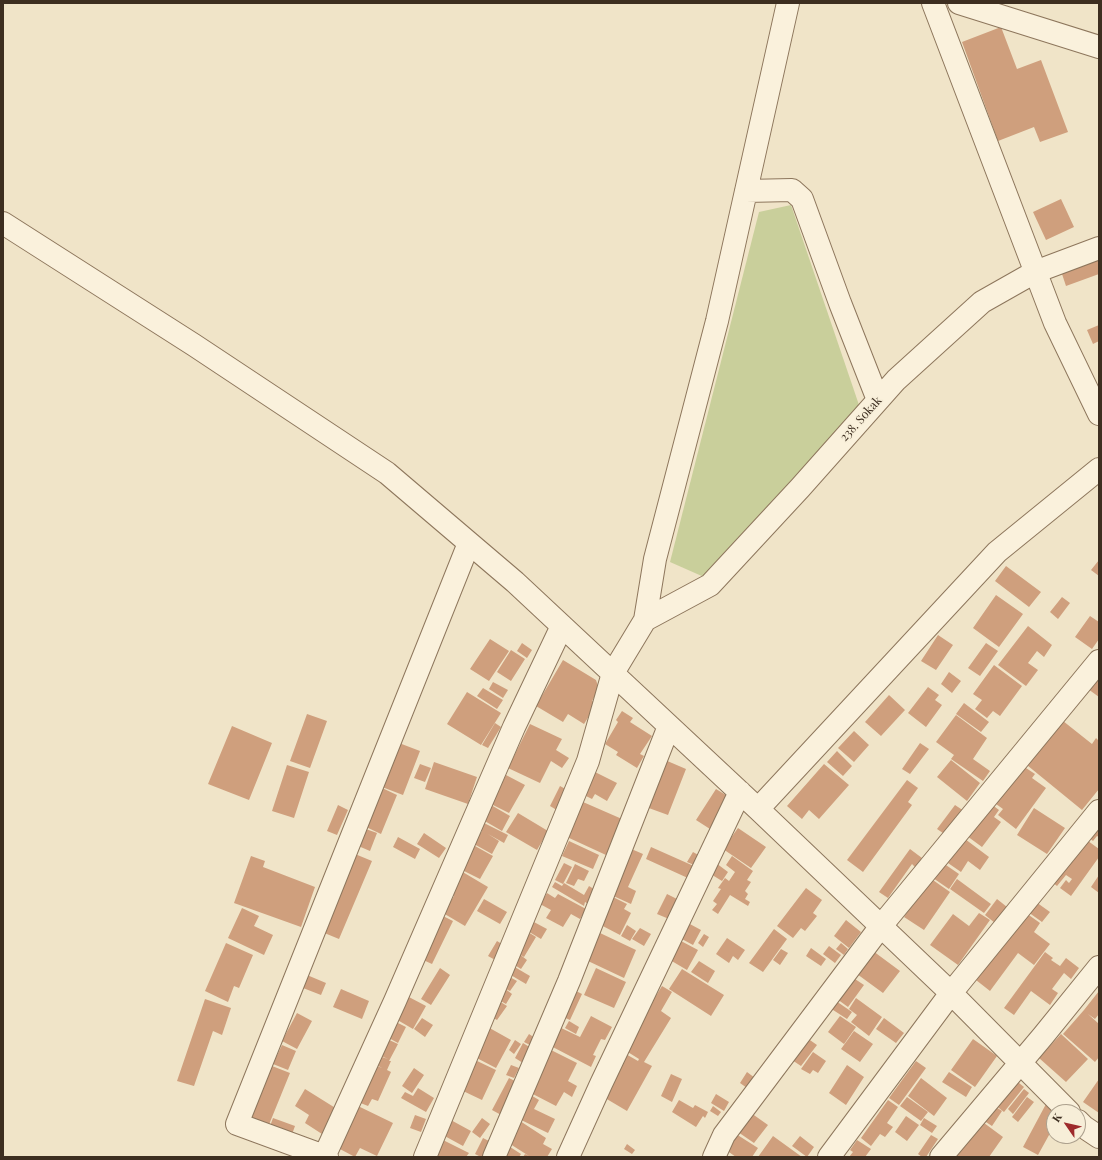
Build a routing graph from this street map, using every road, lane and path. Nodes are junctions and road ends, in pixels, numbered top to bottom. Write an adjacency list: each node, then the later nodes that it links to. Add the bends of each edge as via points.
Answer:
1 (788, 3): 5 (street)
2 (933, 3): 8 (street)
3 (958, 3): 4 (street)
4 (1099, 47)
5 (746, 191): 9 (street, via 792,190 802,198); 13 (street, via 718,321 655,559)
6 (3, 222): 12 (street, via 387,472)
7 (1099, 248): 8 (street, 238. Sokak)
8 (1035, 272): 9 (street, 238. Sokak, via 982,302 896,380); 10 (street, via 1055,323)
9 (878, 400): 13 (street, 238. Sokak, via 710,585)
10 (1099, 414)
11 (1099, 469): 19 (street, via 997,552)
12 (469, 543): 14 (street); 28 (street, via 238,1124)
13 (645, 620): 16 (street)
14 (562, 626): 16 (street); 28 (street, via 514,727)
15 (1099, 661): 21 (street)
16 (612, 673): 17 (street); 29 (street, via 588,761)
17 (669, 726): 18 (street); 30 (street, via 569,981)
18 (740, 792): 19 (street); 31 (street)
19 (758, 809): 21 (street)
20 (1099, 811): 23 (street)
21 (881, 926): 23 (street); 32 (street, via 724,1135)
22 (1099, 967): 24 (street)
23 (951, 993): 24 (street); 33 (street)
24 (1020, 1064): 25 (street); 34 (street)
25 (1061, 1104)
26 (1086, 1128): 27 (street)
27 (1099, 1137)
28 (325, 1157)
29 (425, 1157)
30 (494, 1157)
31 (568, 1157)
32 (714, 1157)
33 (829, 1157)
34 (941, 1157)

